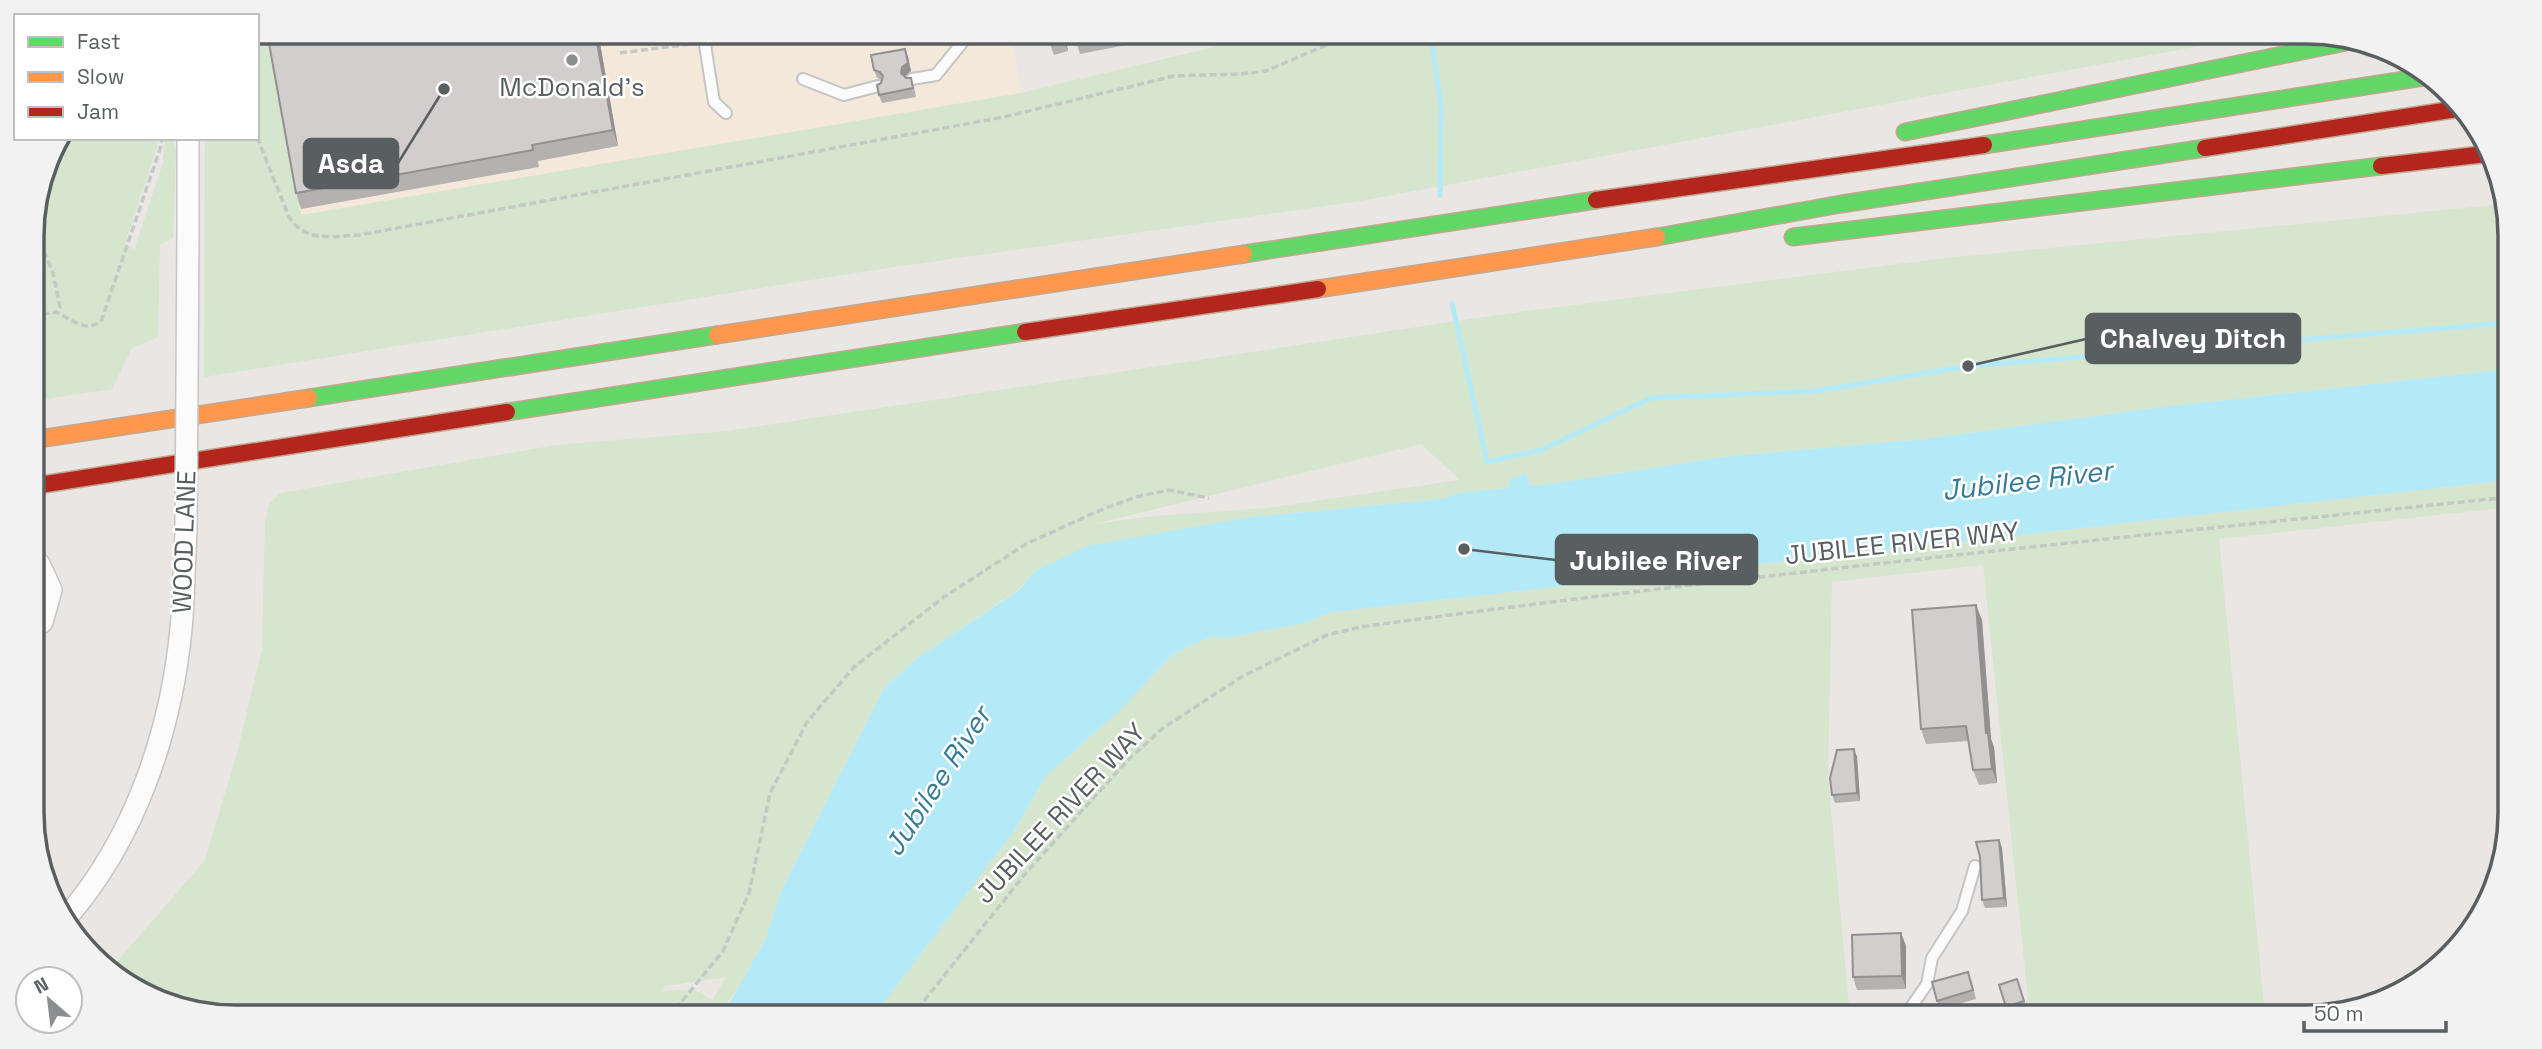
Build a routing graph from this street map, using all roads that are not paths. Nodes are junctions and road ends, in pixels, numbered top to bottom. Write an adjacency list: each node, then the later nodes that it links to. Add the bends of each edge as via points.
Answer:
1 (705, 44): 9 (lane, via 714,102)
2 (961, 44): 6 (lane, via 936,75)
3 (2330, 45): 10 (highway)
4 (2416, 78): 14 (highway)
5 (803, 79): 7 (lane, via 844,95)
6 (912, 79)
7 (878, 86)
8 (2451, 110): 17 (highway, via 1841,204)
9 (726, 113)
10 (1889, 135)
11 (188, 140): 23 (street, WOOD LANE, bridge, via 186,532 181,628 170,702 133,812 95,881)
12 (1811, 154): 14 (highway)
13 (2480, 155): 15 (highway)
14 (1655, 191): 18 (highway)
15 (1774, 239)
16 (1735, 240): 17 (highway)
17 (1615, 244): 19 (highway)
18 (44, 438)
19 (44, 484)
20 (44, 575): 21 (street, via 51,590)
21 (44, 615)
22 (1975, 866): 24 (lane, via 1962,911 1932,958 1927,984)
23 (71, 911)
24 (1912, 1005)

